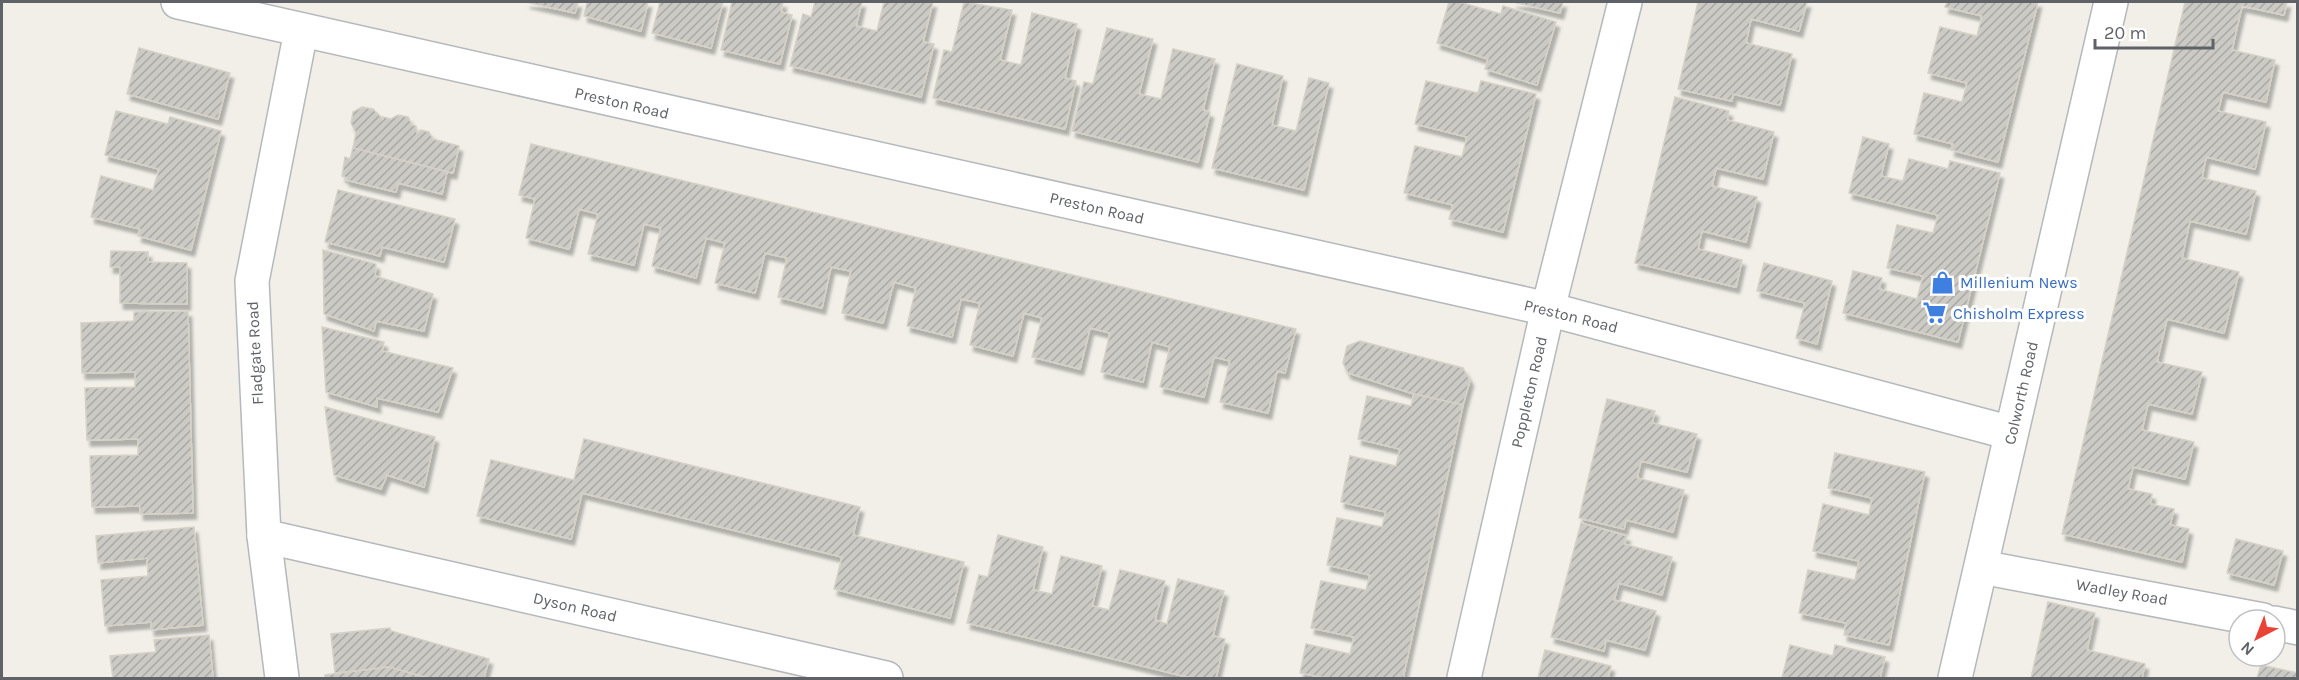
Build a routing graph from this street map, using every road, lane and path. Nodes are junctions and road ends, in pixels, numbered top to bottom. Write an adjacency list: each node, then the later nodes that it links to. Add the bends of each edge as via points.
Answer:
1 (178, 2): 4 (street, Preston Road)
2 (1626, 2): 5 (street, Poppleton Road)
3 (2111, 2): 6 (street, Colworth Road)
4 (301, 31): 5 (street, Preston Road); 7 (street, Fladgate Road, via 252,281)
5 (1548, 309): 6 (street, Preston Road); 13 (street, Poppleton Road)
6 (2011, 433): 8 (street, Colworth Road)
7 (264, 536): 10 (street, Dyson Road); 11 (street, Fladgate Road)
8 (1981, 567): 9 (street, Wadley Road); 14 (street, Colworth Road)
9 (2227, 613)
10 (796, 668): 12 (street, Dyson Road)
11 (282, 678)
12 (886, 678)
13 (1464, 678)
14 (1955, 678)

